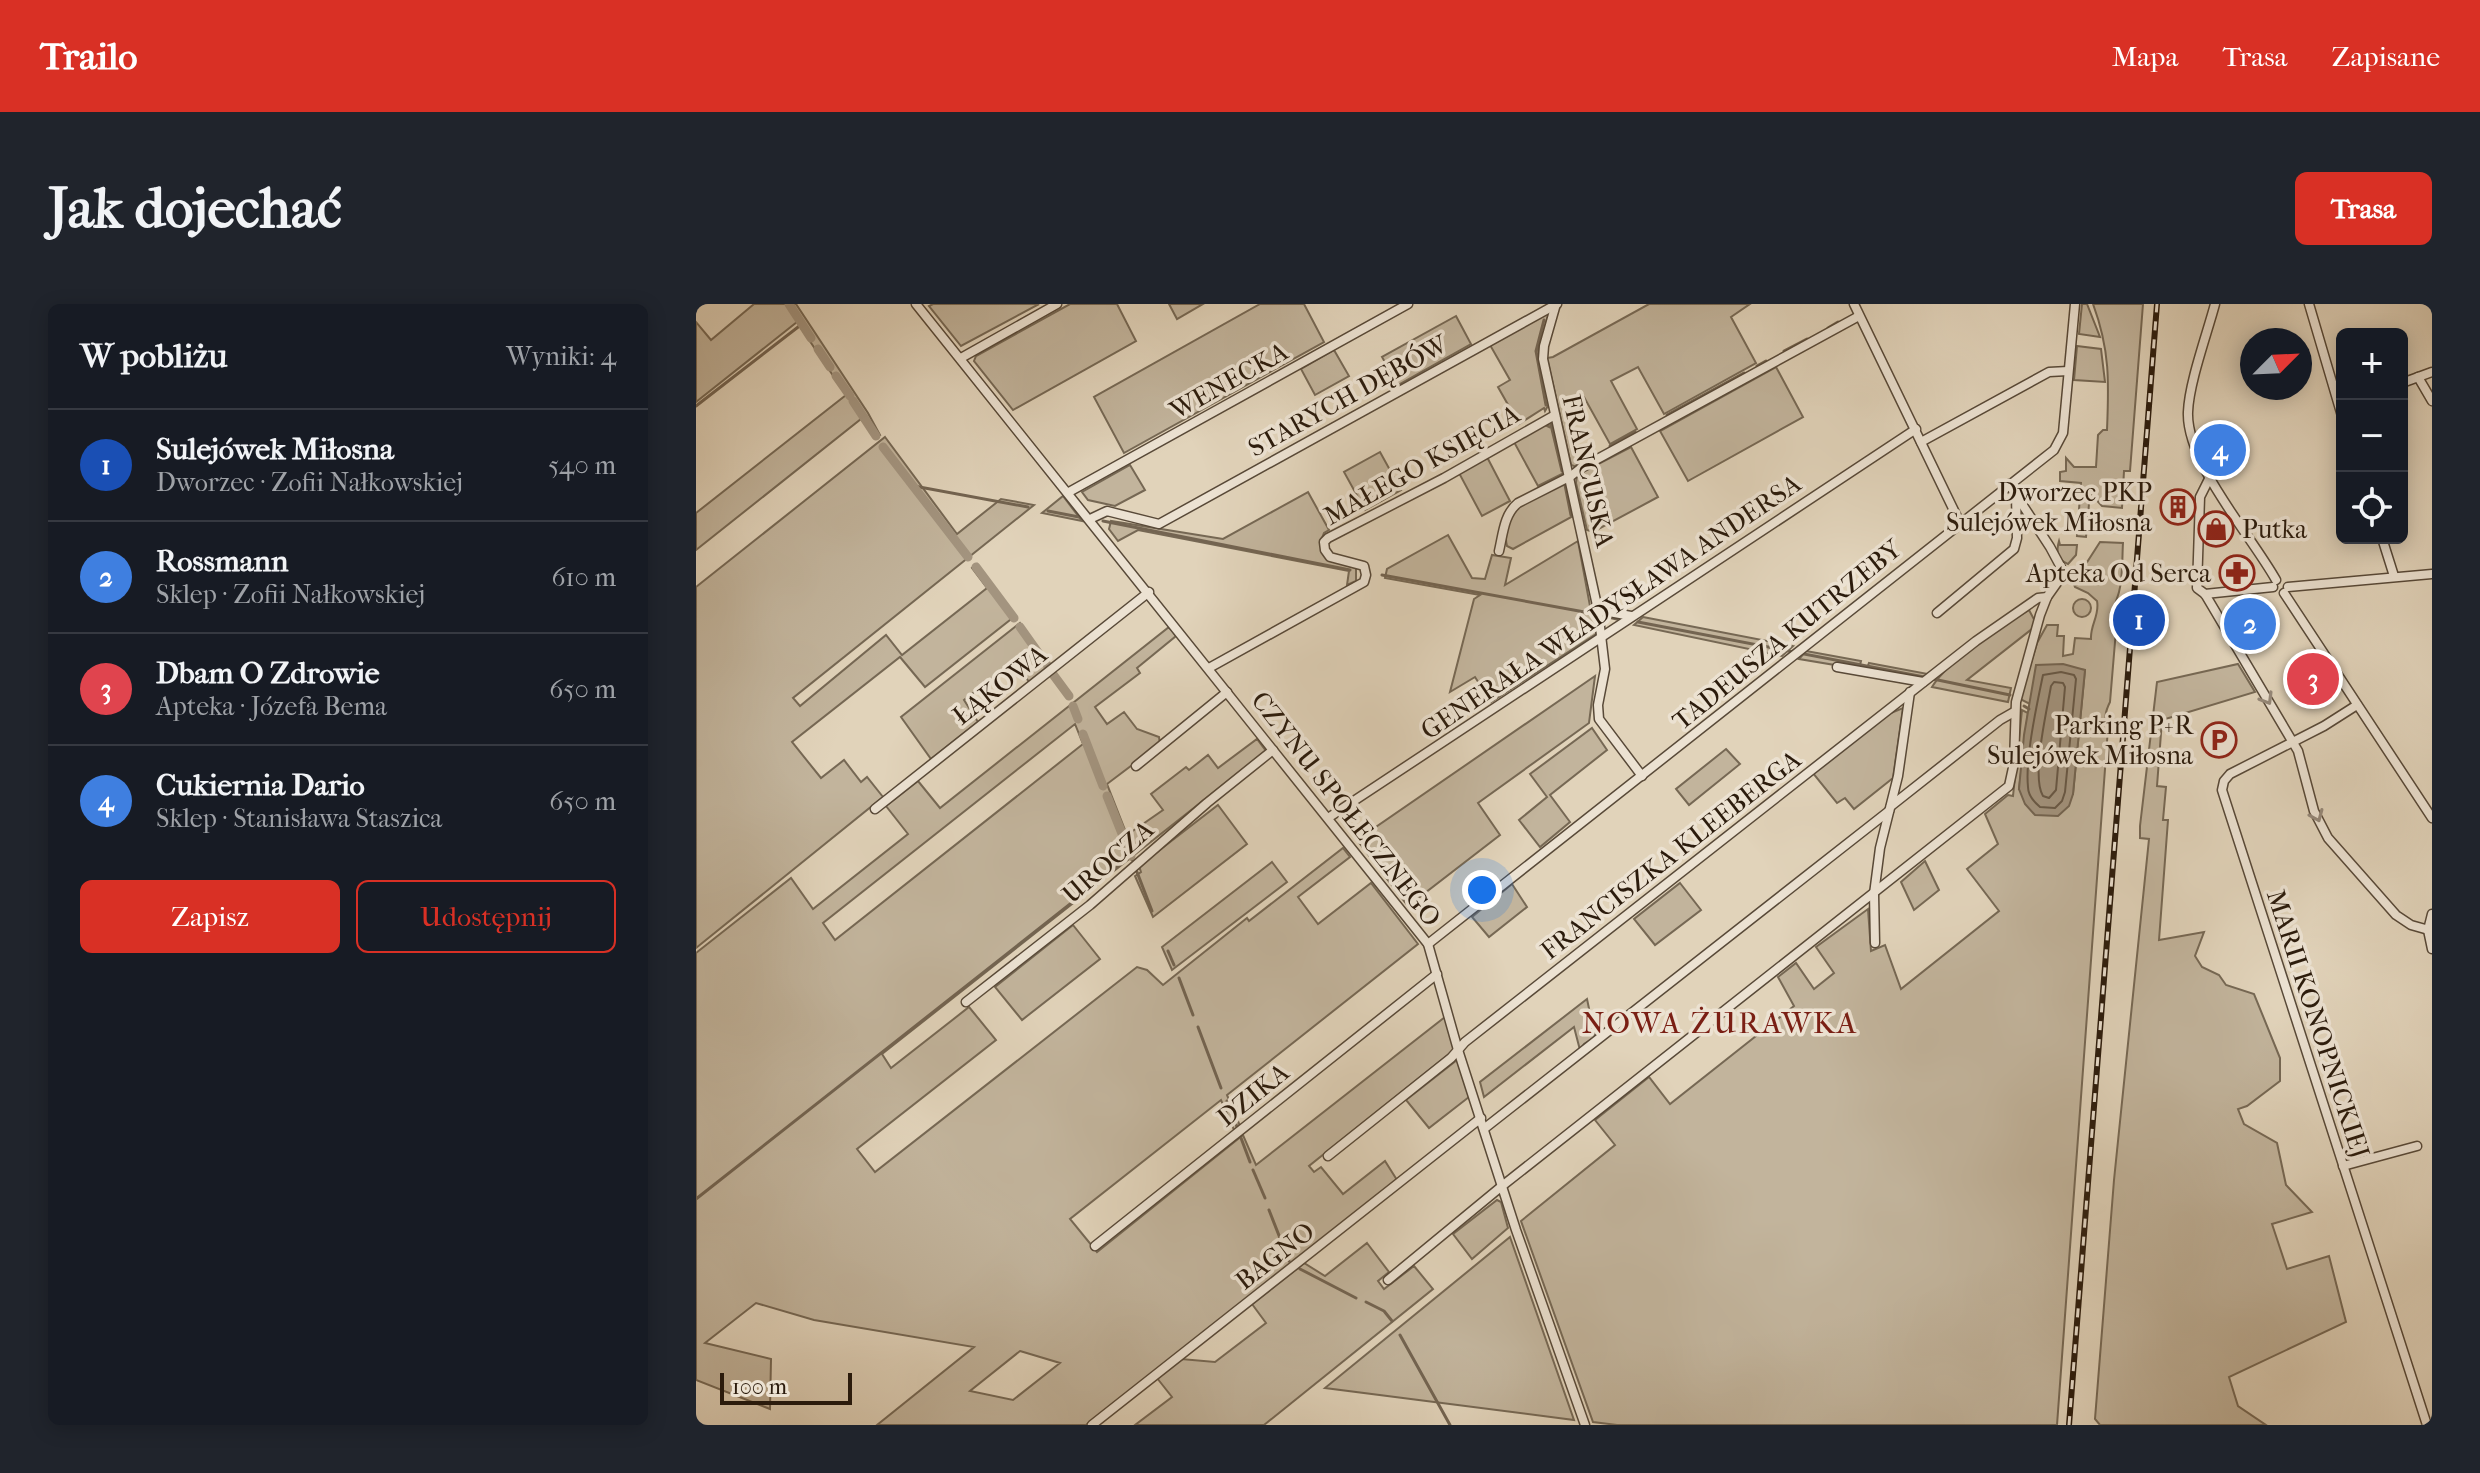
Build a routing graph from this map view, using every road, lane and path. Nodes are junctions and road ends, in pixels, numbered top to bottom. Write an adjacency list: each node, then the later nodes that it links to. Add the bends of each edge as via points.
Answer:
1 (916, 304): 11 (street, CZYNU SPOŁECZNEGO)
2 (1057, 304): 11 (street)
3 (1408, 304): 24 (street, WENECKA)
4 (1556, 304): 9 (street, STARYCH DĘBÓW); 18 (street, FRANCUSKA, via 1543,359)
5 (1854, 304): 10 (street)
6 (2075, 304): 12 (street, TADEUSZA KUTRZEBY)
7 (2215, 304): 22 (street, via 2188,411 2194,447)
8 (2309, 304): 16 (street)
9 (1541, 308): 26 (street, STARYCH DĘBÓW, via 1159,524 1107,511)
10 (1859, 316): 19 (street); 21 (street)
11 (961, 358): 24 (street, CZYNU SPOŁECZNEGO)
12 (2068, 371): 20 (street, via 2049,372); 23 (street, TADEUSZA KUTRZEBY, via 2061,439)
13 (2432, 372): 14 (street)
14 (2418, 377): 15 (street); 17 (street)
15 (2408, 381)
16 (2338, 400)
17 (2432, 401)
18 (1555, 415): 21 (street, FRANCUSKA); 42 (street, MAŁEGO KSIĘCIA, via 1328,538 1324,546 1330,557 1360,563 1366,570 1364,582)
19 (1916, 429): 20 (street); 39 (street, GENERAŁA WŁADYSŁAWA ANDERSA)
20 (1921, 442): 27 (street)
21 (1571, 476): 29 (street, via 1512,508); 37 (street, FRANCUSKA)
22 (2210, 477): 32 (street); 35 (street, via 2200,497 2197,558 2196,586)
23 (2009, 484): 25 (street); 27 (street, TADEUSZA KUTRZEBY)
24 (1069, 492): 26 (street, CZYNU SPOŁECZNEGO)
25 (2016, 495): 36 (street, via 2064,573); 38 (street, via 2014,549)
26 (1090, 519): 34 (street, CZYNU SPOŁECZNEGO)
27 (1960, 523): 51 (street, TADEUSZA KUTRZEBY)
28 (2384, 544): 31 (street)
29 (1499, 551)
30 (2432, 574): 31 (street)
31 (2394, 576): 33 (street)
32 (2275, 584): 33 (street, via 2285,581); 35 (street)
33 (2286, 590): 46 (street)
34 (1149, 592): 42 (street, CZYNU SPOŁECZNEGO); 53 (street, ŁĄKOWA)
35 (2205, 594): 48 (street, one-way to 48)
36 (2047, 597): 43 (street, FRANCISZKA KLEEBERGA, via 1990,630); 47 (street)
37 (1598, 610): 39 (street); 40 (street, FRANCUSKA)
38 (1937, 613)
39 (1631, 616): 40 (street, GENERAŁA WŁADYSŁAWA ANDERSA)
40 (1601, 638): 51 (street, FRANCUSKA, via 1605,669 1599,719); 54 (street, GENERAŁA WŁADYSŁAWA ANDERSA)
41 (1837, 667): 43 (street)
42 (1209, 668): 44 (street, CZYNU SPOŁECZNEGO)
43 (1923, 682): 45 (street, FRANCISZKA KLEEBERGA)
44 (1227, 692): 49 (street, CZYNU SPOŁECZNEGO); 50 (street)
45 (1910, 692): 52 (street); 64 (street, FRANCISZKA KLEEBERGA)
46 (2357, 705): 48 (street, MARII KONOPNICKIEJ); 55 (street)
47 (2014, 712): 52 (street); 56 (street, via 2009,786)
48 (2293, 742): 58 (street, one-way to 58, via 2328,838 2396,915); 69 (street, MARII KONOPNICKIEJ, via 2230,774 2222,790)
49 (1273, 750): 54 (street, CZYNU SPOŁECZNEGO); 63 (street, UROCZA)
50 (1136, 766)
51 (1642, 776): 60 (street, TADEUSZA KUTRZEBY)
52 (1890, 808): 56 (street); 66 (street)
53 (875, 809)
54 (1328, 818): 60 (street, CZYNU SPOŁECZNEGO)
55 (2432, 818)
56 (1874, 894): 59 (street); 70 (street)
57 (2432, 914): 58 (street)
58 (2430, 931): 61 (street)
59 (1875, 943)
60 (1428, 944): 62 (street, CZYNU SPOŁECZNEGO)
61 (2432, 949)
62 (1437, 974): 64 (street, CZYNU SPOŁECZNEGO); 71 (street, DZIKA)
63 (966, 1002)
64 (1458, 1050): 65 (street, CZYNU SPOŁECZNEGO); 68 (street, FRANCISZKA KLEEBERGA)
65 (1481, 1118): 66 (street, CZYNU SPOŁECZNEGO); 73 (street, BAGNO)
66 (1485, 1128): 70 (street, CZYNU SPOŁECZNEGO)
67 (2417, 1146): 69 (street)
68 (1328, 1156)
69 (2343, 1166): 75 (street, MARII KONOPNICKIEJ)
70 (1502, 1186): 72 (street); 74 (street, CZYNU SPOŁECZNEGO)
71 (1095, 1246)
72 (1388, 1280)
73 (1092, 1425)
74 (1585, 1425)
75 (2427, 1425)

